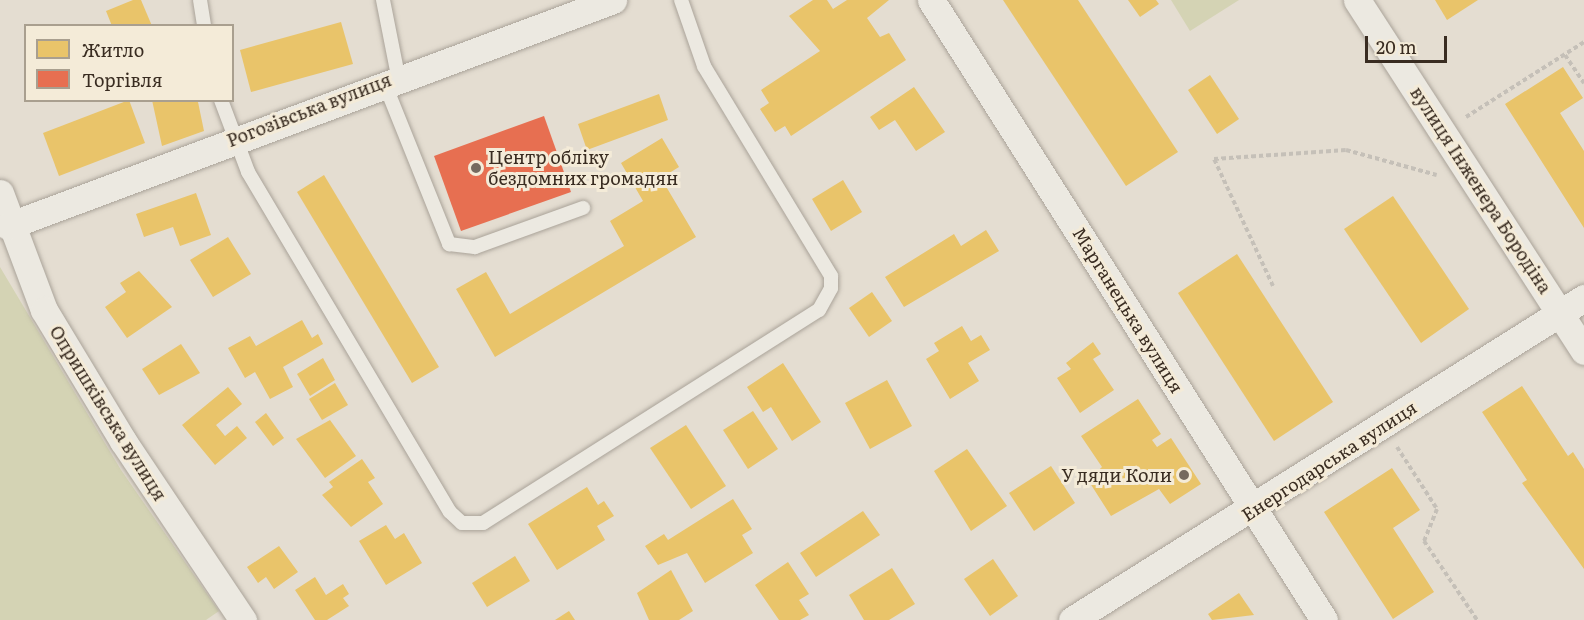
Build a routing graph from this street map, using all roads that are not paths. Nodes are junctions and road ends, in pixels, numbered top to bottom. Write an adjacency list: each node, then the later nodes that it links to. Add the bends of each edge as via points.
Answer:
1 (200, 0): 7 (lane)
2 (383, 0): 8 (lane)
3 (613, 0): 8 (street, Рогозівська вулиця)
4 (681, 0): 10 (lane, via 704,66 831,276 831,288 819,310 483,523 462,523 450,512)
5 (932, 0): 17 (street, Марганецька вулиця)
6 (1357, 0): 15 (street, вулиця Інженера Бородіна, via 1445,130)
7 (204, 24)
8 (391, 79): 10 (street, Рогозівська вулиця); 12 (lane, via 449,244 475,247)
9 (222, 102): 10 (lane)
10 (233, 139): 13 (street, Рогозівська вулиця)
11 (0, 193): 13 (street, Опришківська вулиця)
12 (583, 208)
13 (8, 226): 18 (street, Опришківська вулиця, via 44,310 123,441)
14 (1584, 298): 15 (street, Енергодарська вулиця)
15 (1560, 314): 16 (street, вулиця Інженера Бородіна); 17 (street, Енергодарська вулиця)
16 (1584, 351)
17 (1254, 509): 19 (street, Енергодарська вулиця); 20 (street, Марганецька вулиця)
18 (243, 620)
19 (1072, 620)
20 (1324, 620)

